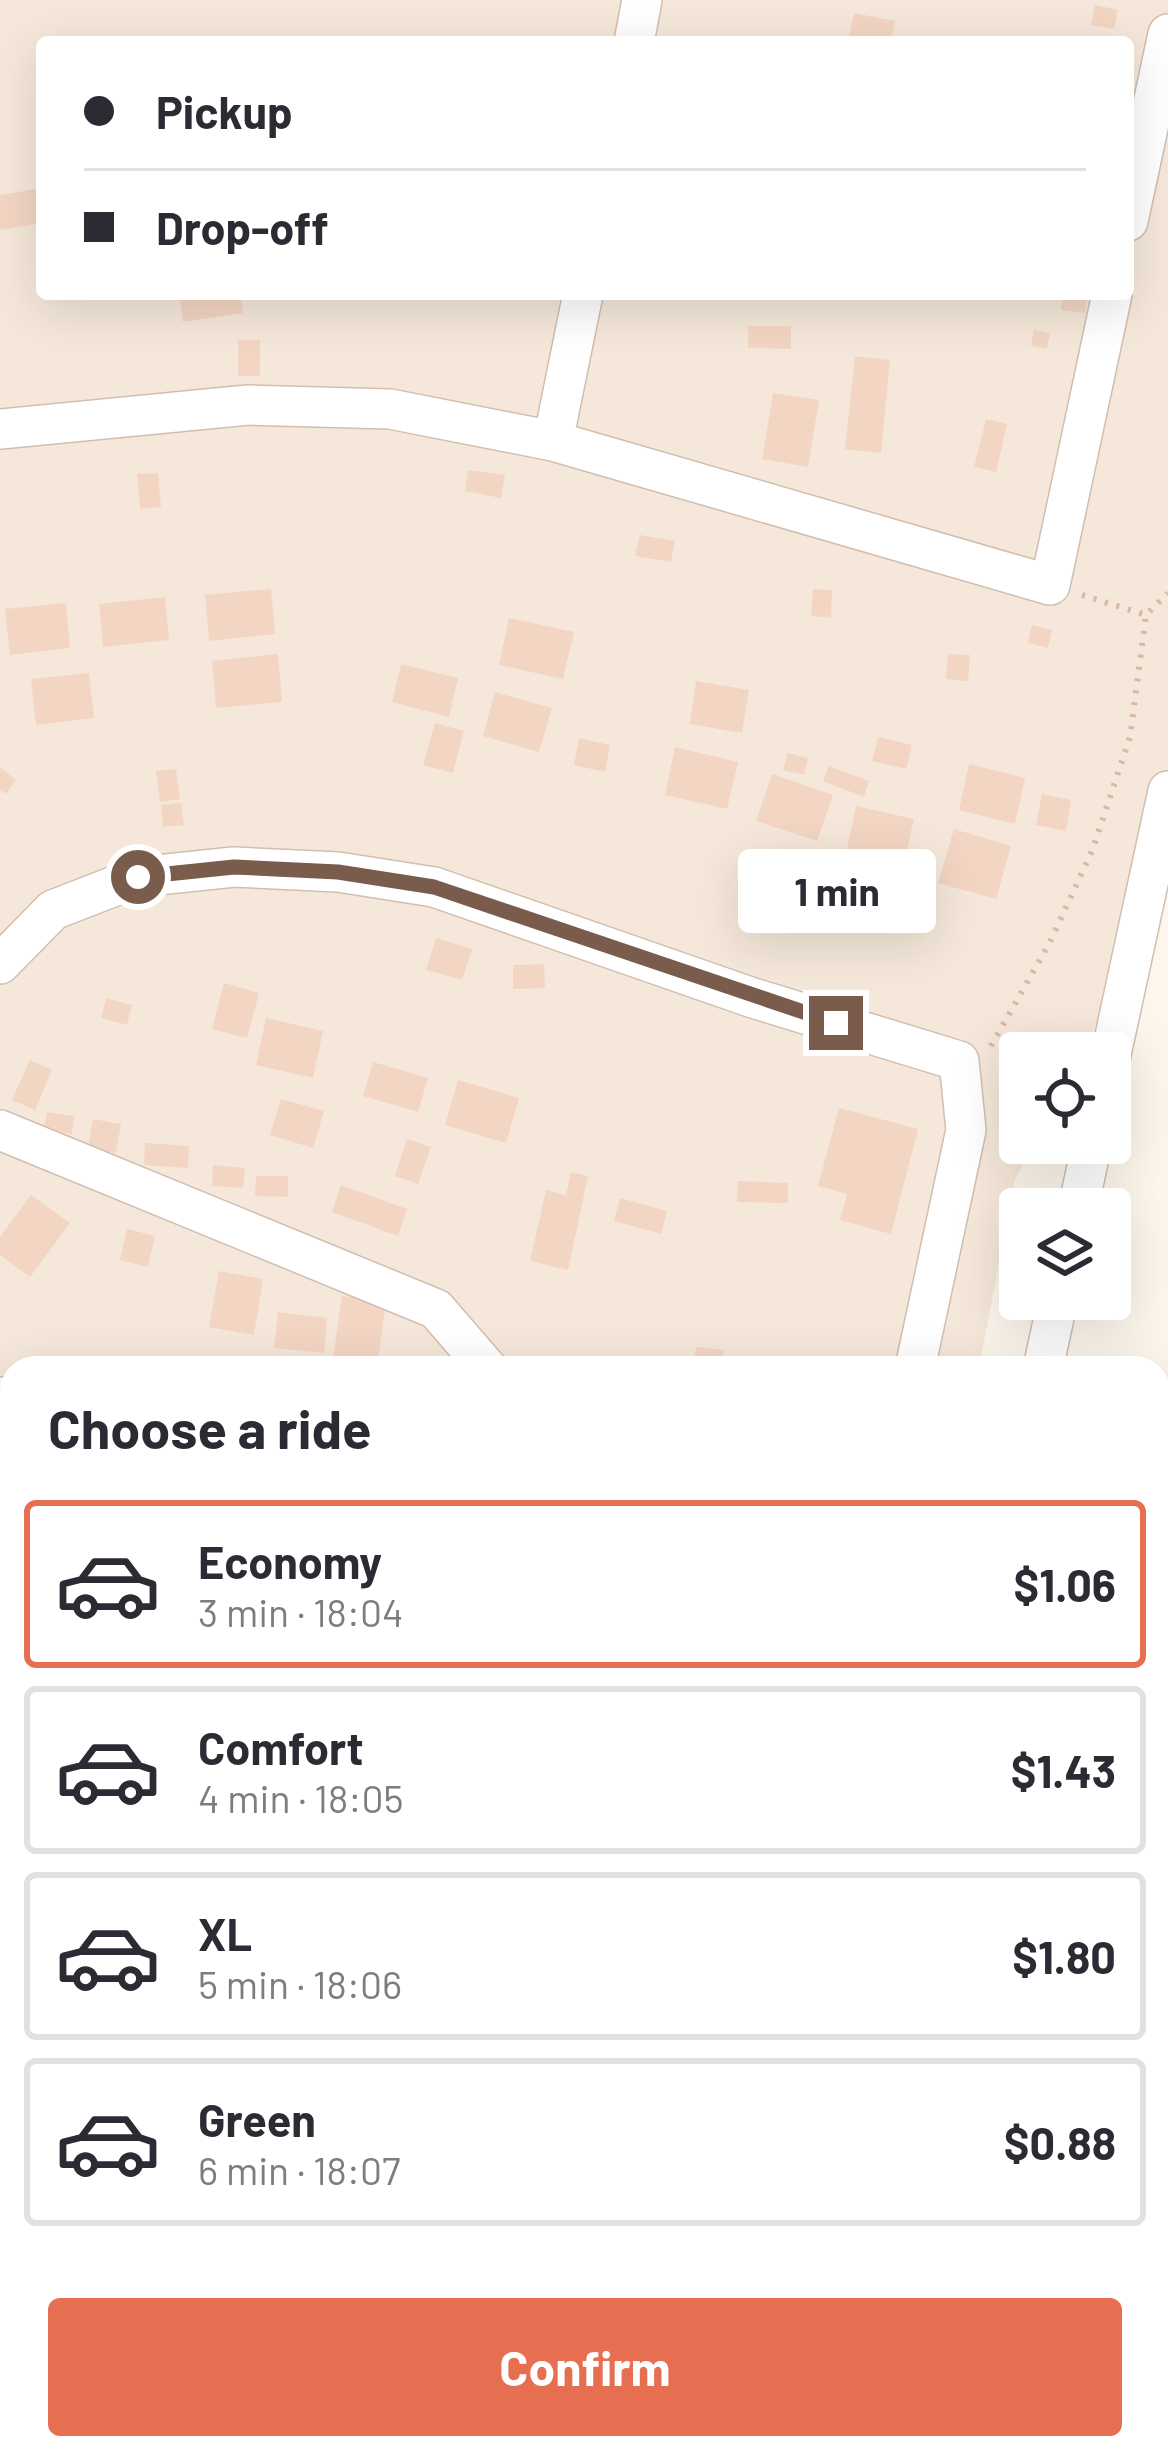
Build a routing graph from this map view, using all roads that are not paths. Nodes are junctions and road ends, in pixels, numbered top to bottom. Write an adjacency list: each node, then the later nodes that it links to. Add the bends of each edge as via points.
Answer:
1 (642, 0): 3 (street)
2 (1168, 34): 4 (street)
3 (635, 36)
4 (1134, 193)
5 (582, 300): 8 (street)
6 (1111, 300): 8 (street, via 1050,585)
7 (0, 429): 8 (street, via 248,405 390,409)
8 (553, 441)
9 (1168, 791): 11 (street)
10 (0, 964): 15 (street, via 53,910 138,877 234,867 338,872 434,887 959,1060 966,1130)
11 (1116, 1032)
12 (0, 1130): 14 (street, via 436,1309)
13 (1053, 1320): 16 (street)
14 (477, 1356)
15 (918, 1356)
16 (1046, 1356)

